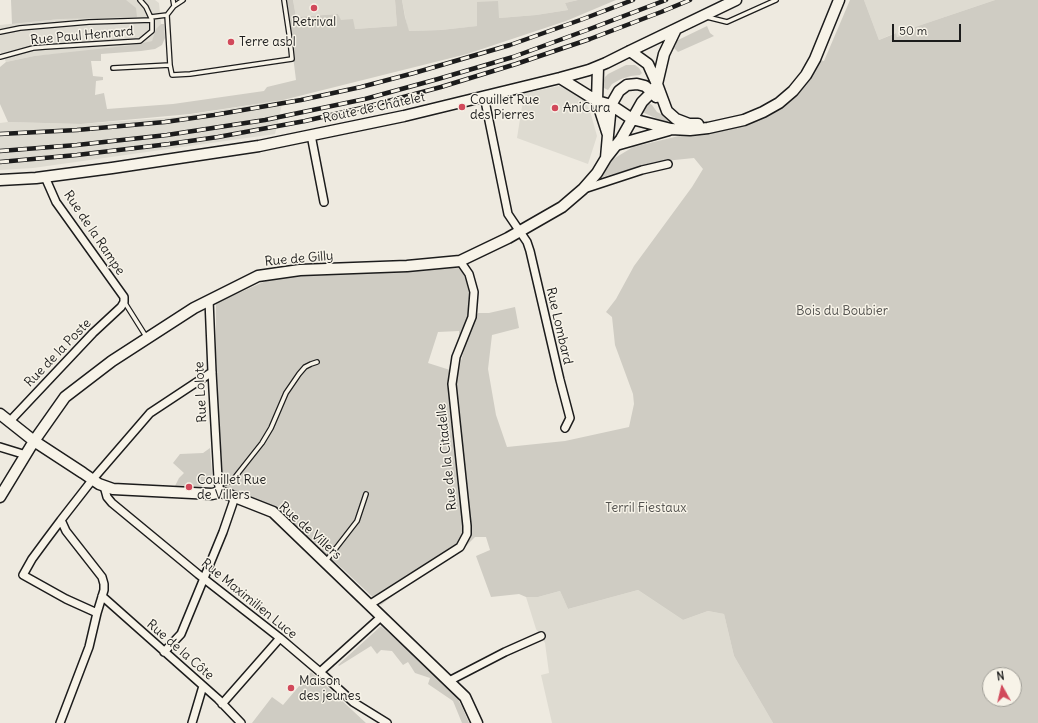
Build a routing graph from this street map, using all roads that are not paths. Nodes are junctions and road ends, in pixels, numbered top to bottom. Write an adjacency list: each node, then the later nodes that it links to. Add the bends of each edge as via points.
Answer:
1 (140, 0): 11 (lane, Rue Paul Henrard)
2 (173, 0): 8 (lane)
3 (182, 0): 8 (lane)
4 (284, 0): 16 (lane, via 292,59 172,75)
5 (736, 0): 10 (main road, Route de Châtelet)
6 (776, 0): 10 (lane, via 727,22)
7 (839, 0): 25 (main road, via 815,59 794,91 779,103)
8 (174, 6): 9 (lane)
9 (167, 15): 11 (lane); 16 (lane)
10 (702, 16): 12 (main road, Route de Châtelet)
11 (152, 19): 13 (lane, via 89,22); 15 (lane, Rue Paul Henrard, via 152,31 140,41 33,48)
12 (676, 29): 14 (main road, Route de Châtelet); 20 (main road, via 664,54)
13 (0, 32)
14 (630, 50): 17 (main road, Route de Châtelet); 20 (main road, via 648,64)
15 (0, 57)
16 (170, 65): 18 (lane)
17 (598, 67): 19 (main road, Route de Châtelet); 22 (main road)
18 (113, 68)
19 (560, 78): 21 (main road, Route de Châtelet); 22 (main road)
20 (655, 88): 23 (main road, via 637,84 627,85 619,90); 24 (main road, Rue de Gilly, via 642,102); 25 (main road, via 667,111 676,119 689,124)
21 (484, 96): 27 (main road, Route de Châtelet); 36 (street, Rue Lombard, via 508,214)
22 (597, 101): 23 (main road); 28 (main road)
23 (611, 106): 24 (main road); 28 (main road)
24 (632, 119): 26 (main road); 29 (main road, Rue de Gilly)
25 (744, 120): 26 (main road, via 708,128)
26 (671, 129): 29 (main road)
27 (311, 135): 32 (main road, Route de Châtelet, via 252,147); 35 (street)
28 (608, 135): 30 (main road)
29 (616, 145): 30 (main road, Rue de Gilly)
30 (606, 158): 34 (main road, Rue de Gilly)
31 (668, 164): 34 (street)
32 (45, 176): 33 (main road, Route de Châtelet); 39 (street, Rue de la Rampe, via 56,202 124,297)
33 (0, 180)
34 (583, 189): 36 (main road, Rue de Gilly, via 562,207)
35 (324, 202)
36 (519, 231): 37 (main road, Rue de Gilly); 45 (street, Rue Lombard, via 530,251 570,418)
37 (460, 261): 38 (main road, Rue de Gilly, via 407,266 300,270 258,276); 59 (street, Rue de la Citadelle, via 469,274 474,292 472,316 456,357 452,384 467,534 460,547)
38 (210, 300): 40 (main road, Rue de Gilly); 42 (street, Rue Lolote)
39 (124, 302): 40 (lane); 44 (street, Rue de la Poste)
40 (147, 338): 46 (main road, Rue de Gilly, via 65,397)
41 (317, 362): 51 (lane, via 305,367 299,374 286,393 262,443 232,482)
42 (212, 372): 49 (street, via 150,413); 51 (street, Rue Lolote)
43 (0, 414): 44 (main road, Rue de Villers)
44 (10, 421): 46 (main road, Rue de Villers)
45 (565, 428)
46 (34, 441): 48 (main road, Rue de Gilly); 49 (main road, Rue de Villers)
47 (0, 446): 48 (street)
48 (26, 455): 53 (main road, Rue de Gilly)
49 (93, 479): 50 (main road, Rue de Villers); 55 (street)
50 (104, 486): 51 (main road, Rue de Villers, via 113,489 212,494); 57 (street, Rue Maximilien Luce, via 112,503)
51 (220, 488): 54 (main road, Rue de Villers)
52 (366, 494): 56 (lane, via 357,521)
53 (0, 497)
54 (235, 497): 56 (main road, Rue de Villers, via 272,512); 57 (street)
55 (61, 520): 58 (street, via 66,531 102,578); 60 (street, via 23,575)
56 (325, 562): 59 (main road, Rue de Villers)
57 (204, 578): 63 (street, Rue Maximilien Luce); 64 (street, via 181,634)
58 (102, 596): 60 (street); 64 (street, Rue de la Côte)
59 (369, 605): 61 (main road, Rue de Villers)
60 (97, 613): 69 (street, via 89,647)
61 (382, 616): 65 (street); 66 (main road, Rue de Villers)
62 (541, 636): 66 (street)
63 (280, 638): 65 (street, Rue Maximilien Luce); 68 (street)
64 (164, 652): 67 (street, Rue de la Côte)
65 (320, 672): 72 (street, Rue Maximilien Luce, via 353,702)
66 (448, 681): 73 (main road, Rue de Villers, via 464,697)
67 (203, 686): 68 (street, Rue de la Côte); 70 (street)
68 (222, 704): 71 (street, Rue de la Côte)
69 (60, 723)
70 (192, 723)
71 (241, 723)
72 (387, 723)
73 (477, 723)

